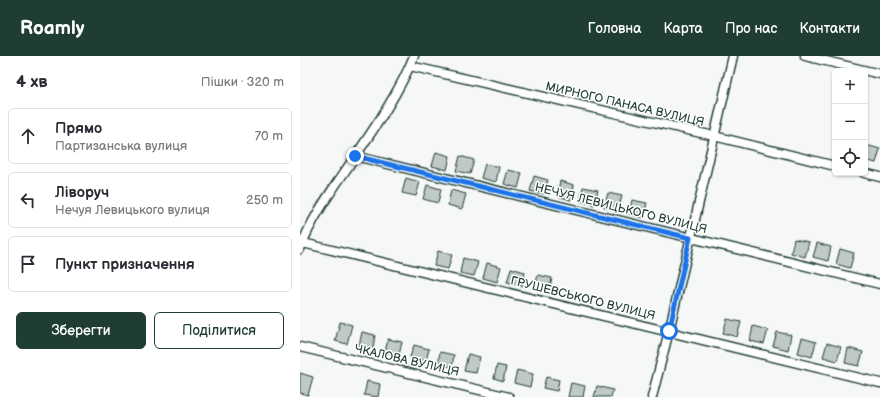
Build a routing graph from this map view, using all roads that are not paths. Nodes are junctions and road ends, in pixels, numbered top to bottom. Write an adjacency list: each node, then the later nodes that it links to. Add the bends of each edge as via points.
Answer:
1 (414, 56): 4 (street)
2 (733, 56): 6 (street)
3 (805, 56): 5 (street)
4 (410, 66): 6 (street, МИРНОГО ПАНАСА ВУЛИЦЯ); 7 (street)
5 (880, 74)
6 (714, 136): 8 (street, МИРНОГО ПАНАСА ВУЛИЦЯ); 11 (street)
7 (355, 156): 11 (street, НЕЧУЯ ЛЕВИЦЬКОГО ВУЛИЦЯ); 12 (street, via 315,217)
8 (832, 165)
9 (868, 174): 10 (street)
10 (880, 177)
11 (690, 238): 13 (street, НЕЧУЯ ЛЕВИЦЬКОГО ВУЛИЦЯ); 14 (street)
12 (301, 246): 14 (street, ГРУШЕВСЬКОГО ВУЛИЦЯ)
13 (880, 284)
14 (669, 331): 16 (street, ГРУШЕВСЬКОГО ВУЛИЦЯ); 18 (street)
15 (300, 347): 17 (street, ЧКАЛОВА ВУЛИЦЯ)
16 (880, 383)
17 (509, 397)
18 (652, 397)

